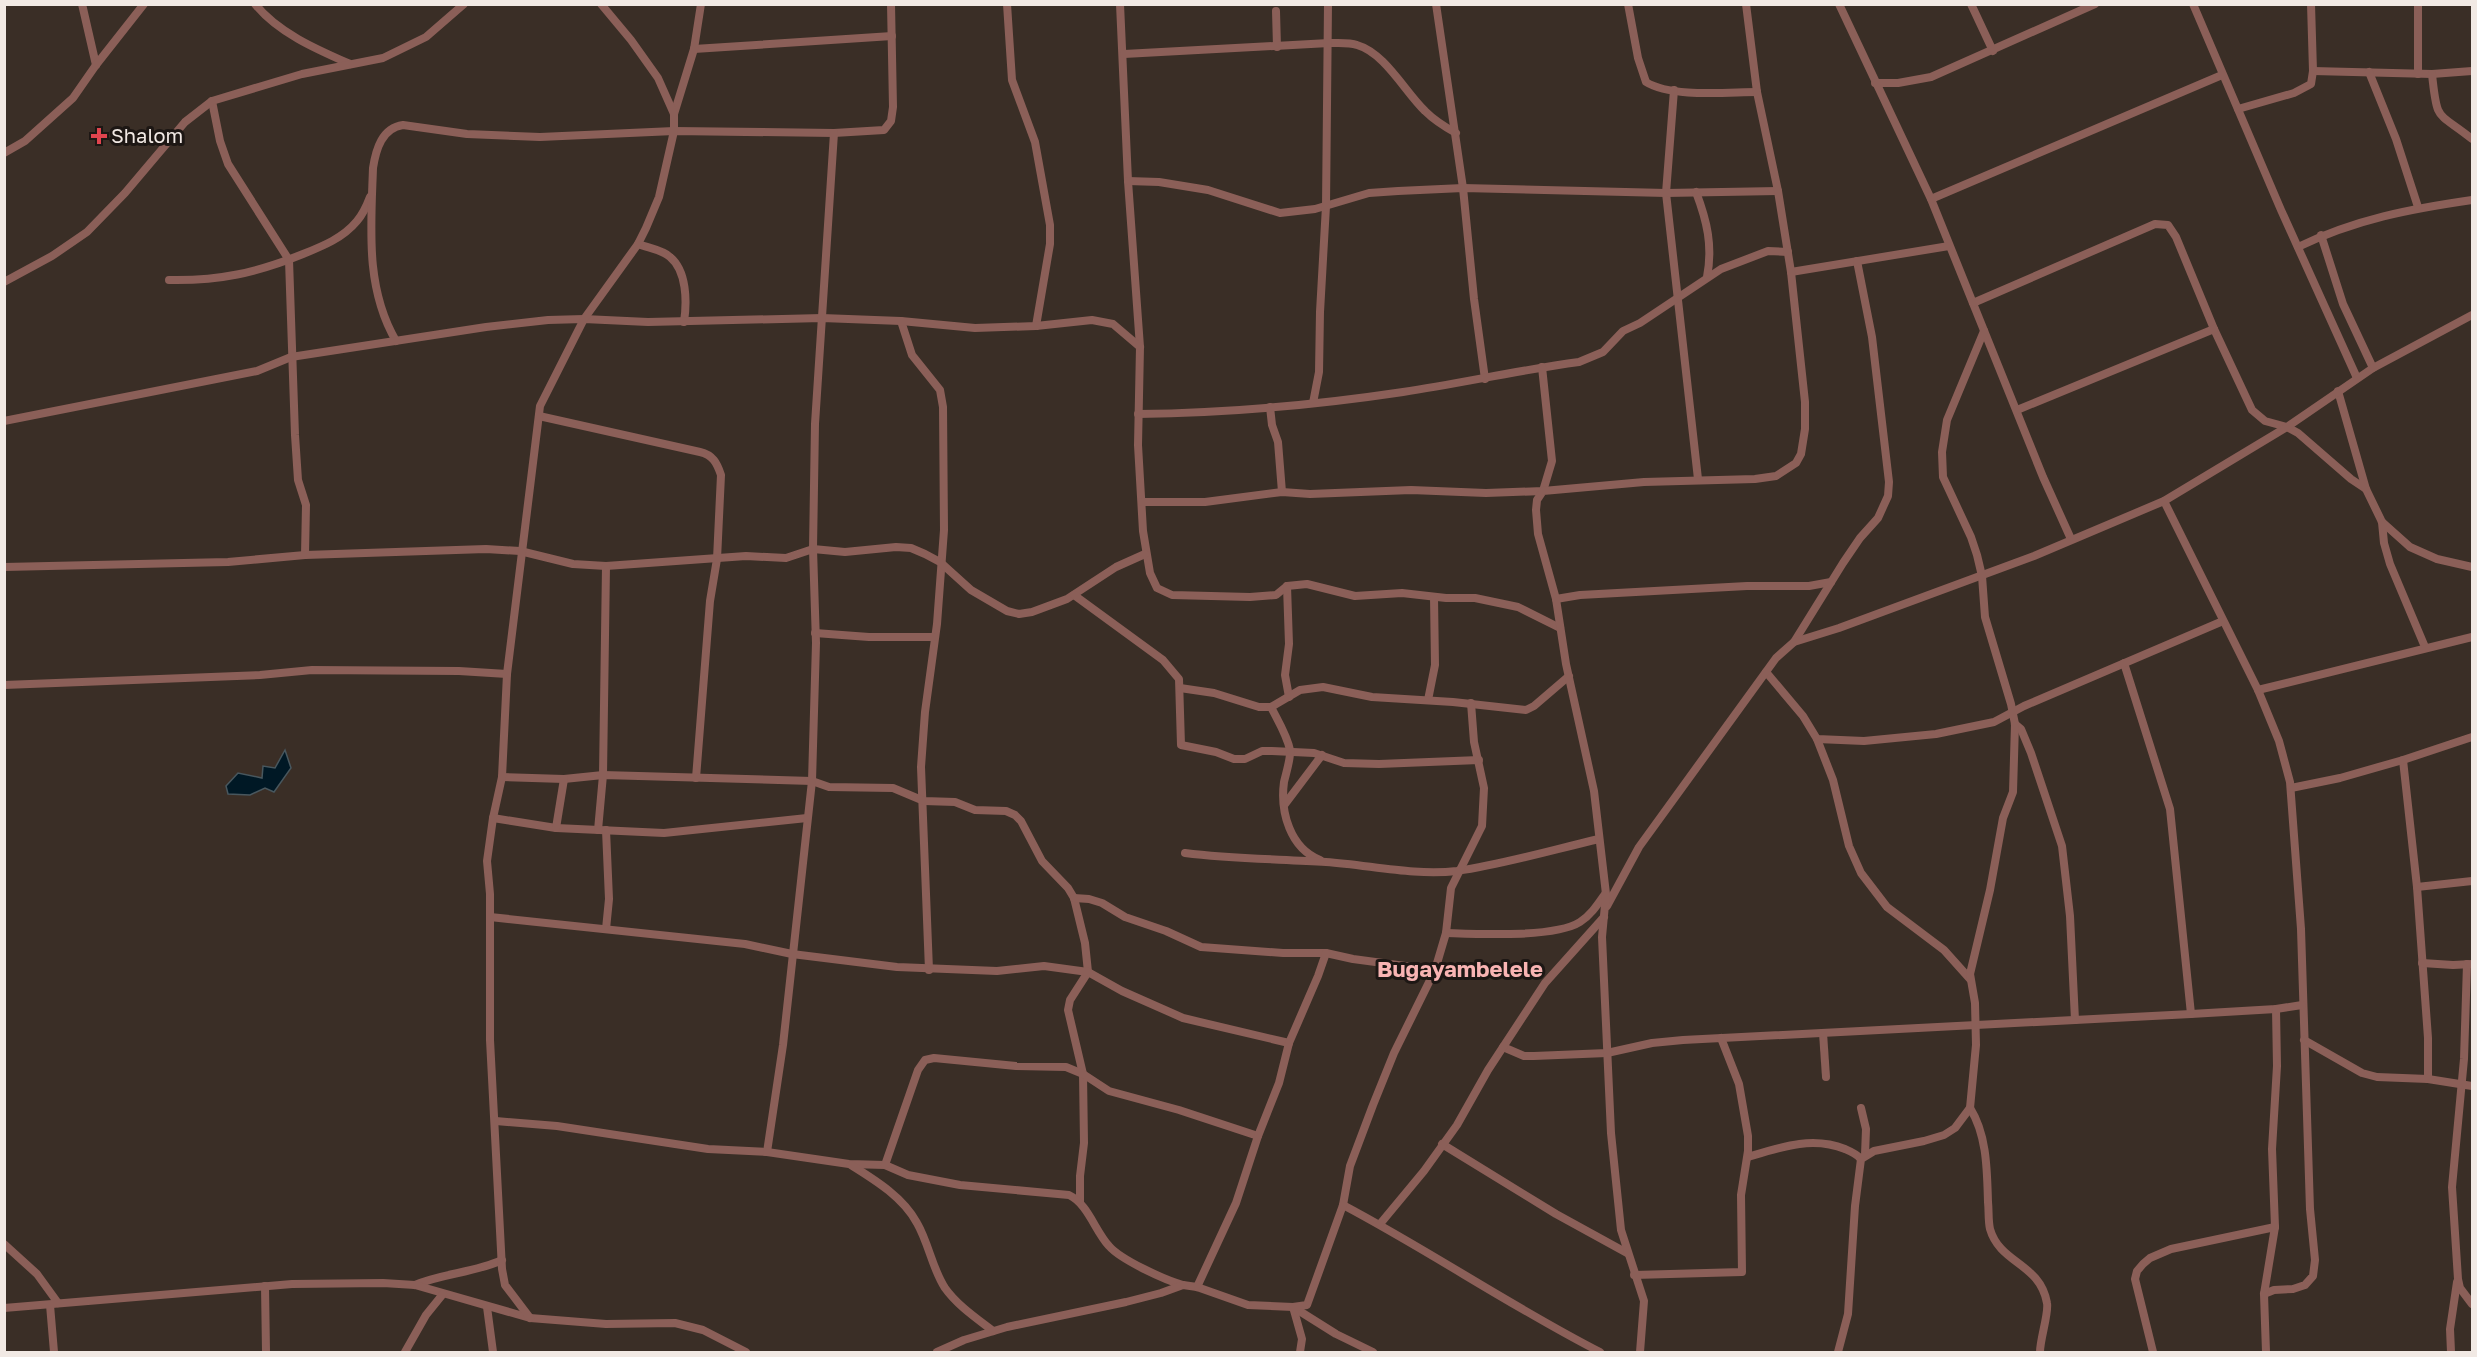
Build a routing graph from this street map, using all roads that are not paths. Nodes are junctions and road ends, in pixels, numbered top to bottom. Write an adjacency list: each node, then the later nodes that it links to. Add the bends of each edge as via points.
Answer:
1 (82, 4): 29 (street)
2 (144, 4): 29 (street)
3 (255, 4): 28 (street, via 290,33)
4 (464, 4): 28 (street, via 426,37 404,49 383,58)
5 (601, 4): 41 (street, via 658,78)
6 (701, 4): 25 (street)
7 (891, 4): 22 (street)
8 (1007, 4): 75 (street, via 1012,80 1035,142 1050,225)
9 (1120, 4): 27 (street)
10 (1328, 4): 23 (street)
11 (1436, 4): 44 (street)
12 (1628, 4): 37 (street, via 1644,79 1652,86)
13 (1746, 4): 38 (street)
14 (1839, 4): 36 (street)
15 (1971, 4): 26 (street)
16 (2095, 4): 20 (street)
17 (2193, 4): 35 (street)
18 (2311, 4): 30 (street)
19 (2418, 4): 33 (street)
20 (2077, 9): 26 (street)
21 (1276, 11): 24 (street)
22 (892, 36): 25 (street); 43 (street, via 891,121 884,130)
23 (1329, 43): 24 (street); 44 (street, via 1365,49 1395,74 1424,111); 55 (street)
24 (1277, 48): 27 (street)
25 (694, 49): 41 (street)
26 (1993, 51): 36 (street, via 1930,77)
27 (1124, 54): 47 (street)
28 (350, 64): 39 (street)
29 (96, 65): 46 (street, via 57,114)
30 (2313, 71): 32 (street); 40 (street, via 2311,84 2305,88)
31 (2472, 71): 34 (street)
32 (2369, 72): 33 (street); 56 (street)
33 (2418, 74): 34 (street)
34 (2432, 74): 45 (street, via 2439,115)
35 (2222, 75): 40 (street); 53 (street)
36 (1875, 83): 53 (street)
37 (1674, 90): 38 (street); 51 (street)
38 (1757, 92): 49 (street)
39 (212, 101): 62 (street, via 228,164); 67 (street, via 185,122 87,232)
40 (2238, 109): 60 (street)
41 (674, 114): 42 (street)
42 (674, 131): 43 (street); 52 (street, via 540,137 394,126 387,131 375,156); 58 (street, via 659,197)
43 (834, 133): 71 (street)
44 (1456, 133): 48 (street)
45 (2472, 139)
46 (4, 153)
47 (1128, 181): 55 (street, via 1208,190 1280,213); 79 (street)
48 (1463, 189): 51 (street); 55 (street, via 1369,194); 84 (street)
49 (1778, 191): 50 (street); 61 (street)
50 (1695, 192): 51 (street); 65 (street, via 1709,236)
51 (1666, 193): 68 (street)
52 (372, 194): 62 (street, via 361,216 337,239); 78 (street, via 372,269 380,307)
53 (1931, 200): 59 (street)
54 (2472, 200): 56 (street)
55 (1326, 206): 86 (street, via 1319,372)
56 (2418, 207): 57 (street)
57 (2321, 235): 60 (street); 82 (street, via 2343,304)
58 (638, 244): 72 (street); 74 (street, via 669,255 675,263 685,290)
59 (1949, 246): 63 (street); 69 (street)
60 (2298, 246): 83 (street)
61 (1788, 252): 64 (street); 65 (street, via 1752,255)
62 (289, 260): 66 (street, via 244,275); 80 (street)
63 (1857, 261): 64 (street); 111 (street, via 1872,337 1888,496 1878,518)
64 (1791, 272): 93 (street, via 1805,402 1801,454 1796,463 1776,476)
65 (1707, 277): 68 (street)
66 (168, 280)
67 (4, 282)
68 (1677, 297): 81 (street, via 1623,331 1597,356); 93 (street)
69 (1973, 303): 76 (street, via 2162,224 2168,225 2176,237); 77 (street)
70 (2472, 315): 82 (street)
71 (822, 318): 73 (street); 74 (street); 101 (street)
72 (584, 319): 74 (street); 78 (street, via 519,322); 90 (street, via 544,394)
73 (901, 321): 75 (street, via 975,328); 106 (street, via 912,355 942,394 944,530)
74 (684, 322)
75 (1036, 326): 79 (street, via 1078,320 1105,322 1113,324)
76 (2214, 328): 88 (street); 92 (street, via 2252,410 2265,421)
77 (1984, 331): 88 (street); 110 (street, via 1947,420 1942,452 1943,477 1971,537)
78 (396, 341): 80 (street)
79 (1140, 347): 89 (street)
80 (291, 357): 91 (street, via 257,370); 104 (street, via 298,480 306,505)
81 (1542, 367): 84 (street); 95 (street, via 1552,461)
82 (2373, 368): 83 (street)
83 (2357, 378): 85 (street)
84 (1485, 379): 86 (street)
85 (2338, 391): 92 (street); 94 (street)
86 (1313, 403): 87 (street)
87 (1270, 407): 89 (street); 96 (street, via 1278,442)
88 (2017, 410): 100 (street)
89 (1138, 414): 98 (street)
90 (538, 416): 102 (street); 105 (street, via 711,456 721,476)
91 (4, 421)
92 (2287, 427): 94 (street); 97 (street)
93 (1698, 479): 95 (street)
94 (2366, 489): 99 (street)
95 (1543, 491): 96 (street); 115 (street, via 1536,510 1538,534)
96 (1282, 492): 98 (street, via 1205,502)
97 (2164, 501): 100 (street); 116 (street)
98 (1142, 502): 103 (street)
99 (2382, 522): 109 (street, via 2410,547 2437,559); 122 (street, via 2390,564)
100 (2071, 539): 110 (street)
101 (813, 549): 105 (street, via 786,558); 106 (street, via 845,552 911,548); 118 (street)
102 (520, 552): 104 (street, via 486,549); 107 (street, via 573,564); 125 (street)
103 (1145, 554): 112 (street, via 1154,584 1166,593 1259,596 1276,595); 113 (street, via 1116,567)
104 (305, 555): 108 (street, via 228,562)
105 (717, 559): 107 (street); 144 (street)
106 (940, 562): 113 (street, via 971,590 1019,614); 120 (street)
107 (606, 566): 142 (street)
108 (4, 567)
109 (2472, 567)
110 (1982, 576): 121 (street); 134 (street, via 1985,617)
111 (1832, 582): 115 (street); 121 (street)
112 (1287, 586): 114 (street, via 1313,585 1355,596 1402,592); 130 (street, via 1289,644 1285,675)
113 (1074, 595): 128 (street, via 1163,660 1179,678)
114 (1434, 597): 117 (street, via 1501,602); 131 (street, via 1435,665)
115 (1556, 599): 117 (street)
116 (2223, 621): 123 (street); 129 (street)
117 (1560, 628): 126 (street)
118 (815, 633): 120 (street); 146 (street)
119 (2472, 636): 122 (street)
120 (934, 638): 148 (street, via 921,767)
121 (1794, 642): 124 (street)
122 (2424, 647): 129 (street)
123 (2124, 663): 134 (street); 176 (street, via 2170,809)
124 (1766, 672): 137 (street); 162 (street, via 1639,847)
125 (507, 674): 127 (street, via 459,670 312,670); 143 (street)
126 (1569, 676): 132 (street, via 1526,710); 154 (street, via 1594,791)
127 (4, 685)
128 (1180, 688): 133 (street); 138 (street, via 1181,745 1234,759 1245,759 1262,751)
129 (2258, 690): 147 (street, via 2282,748)
130 (1289, 697): 131 (street, via 1300,690 1323,687 1372,697); 133 (street)
131 (1428, 700): 132 (street)
132 (1471, 703): 140 (street)
133 (1271, 707): 138 (street)
134 (2013, 712): 135 (street); 137 (street, via 1994,722 1936,734 1864,741)
135 (2015, 724): 173 (street, via 2013,792 2003,818); 177 (street, via 2022,730 2031,753 2062,846 2072,935)
136 (2472, 737): 141 (street)
137 (1817, 739): 173 (street, via 1861,873 1887,907 1944,950)
138 (1290, 751): 139 (street); 149 (street, via 1283,788)
139 (1322, 755): 140 (street, via 1344,764); 149 (street)
140 (1479, 760): 157 (street, via 1484,788 1482,826)
141 (2403, 760): 147 (street); 159 (street)
142 (603, 776): 144 (street); 145 (street); 153 (street)
143 (502, 777): 145 (street); 150 (street)
144 (696, 778): 146 (street)
145 (564, 779): 152 (street)
146 (812, 781): 148 (street, via 829,787 893,788); 151 (street)
147 (2291, 788): 174 (street)
148 (924, 801): 161 (street, via 955,802 975,810 1015,815 1042,861); 170 (street)
149 (1285, 804): 156 (street, via 1294,840 1310,856)
150 (493, 818): 152 (street); 163 (street, via 487,861)
151 (807, 818): 153 (street, via 682,832); 167 (street)
152 (556, 828): 153 (street)
153 (602, 830): 164 (street, via 609,891)
154 (1599, 839): 157 (street); 160 (street)
155 (1185, 853): 156 (street)
156 (1326, 862): 157 (street, via 1413,872)
157 (1458, 871): 165 (street, via 1449,894)
158 (2472, 881): 159 (street)
159 (2417, 887): 168 (street)
160 (1606, 894): 162 (street); 165 (street, via 1589,915 1574,925 1517,934)
161 (1074, 897): 166 (street, via 1102,903 1125,917 1201,947); 172 (street)
162 (1605, 913): 183 (street, via 1545,983); 184 (street, via 1602,937)
163 (490, 917): 164 (street); 192 (street, via 490,1040)
164 (606, 929): 167 (street, via 745,944)
165 (1446, 933): 171 (street)
166 (1326, 952): 171 (street); 182 (street)
167 (792, 954): 170 (street); 195 (street)
168 (2422, 963): 169 (street); 187 (street)
169 (2470, 964): 188 (street)
170 (929, 969): 172 (street, via 997,971 1044,966)
171 (1435, 970): 201 (street, via 1373,1105 1350,1166)
172 (1088, 972): 182 (street, via 1182,1018); 185 (street, via 1068,1010)
173 (1970, 979): 178 (street)
174 (2302, 1005): 175 (street); 181 (street)
175 (2276, 1009): 176 (street); 203 (street, via 2272,1149)
176 (2191, 1014): 177 (street)
177 (2075, 1020): 178 (street)
178 (1976, 1024): 179 (street); 191 (street)
179 (1823, 1033): 180 (street); 186 (street)
180 (1721, 1038): 184 (street, via 1652,1042); 196 (street, via 1739,1084)
181 (2304, 1040): 187 (street, via 2362,1073); 214 (street, via 2314,1269 2310,1280 2300,1288)
182 (1289, 1043): 193 (street, via 1279,1083)
183 (1503, 1047): 184 (street, via 1524,1056); 194 (street)
184 (1607, 1053): 205 (street, via 1618,1204)
185 (1083, 1074): 193 (street, via 1109,1091); 199 (street, via 1066,1067 925,1060 912,1085); 200 (street)
186 (1827, 1077)
187 (2428, 1079): 188 (street)
188 (2461, 1085): 189 (street); 208 (street, via 2452,1187)
189 (2472, 1086)
190 (1861, 1108): 197 (street, via 1866,1134)
191 (1970, 1108): 197 (street, via 1955,1128 1944,1135); 233 (street, via 1984,1144 1990,1229 2010,1258 2035,1275 2048,1303)
192 (496, 1122): 195 (street, via 557,1126 708,1149); 206 (street)
193 (1257, 1136): 212 (street, via 1236,1203)
194 (1442, 1144): 202 (street); 205 (street)
195 (767, 1152): 198 (street)
196 (1748, 1157): 197 (street, via 1815,1141); 207 (street, via 1741,1195 1742,1272)
197 (1863, 1157): 232 (street, via 1855,1206 1848,1314)
198 (849, 1164): 199 (street); 221 (street, via 880,1183 904,1206 917,1223 944,1286)
199 (885, 1165): 200 (street, via 908,1175 998,1190 1064,1194)
200 (1080, 1202): 210 (street, via 1113,1250 1166,1280)
201 (1343, 1205): 202 (street); 218 (street, via 1307,1305)
202 (1380, 1224): 230 (street)
203 (2275, 1227): 214 (street); 234 (street, via 2171,1249 2143,1264 2135,1279)
204 (4, 1244): 215 (street, via 37,1275)
205 (1627, 1253): 207 (street)
206 (502, 1260): 209 (street); 220 (street, via 505,1285)
207 (1634, 1275): 231 (street, via 1644,1301)
208 (2458, 1279): 216 (street); 236 (street, via 2450,1329)
209 (415, 1285): 211 (street); 213 (street)
210 (1183, 1285): 212 (street); 221 (street, via 1126,1302)
211 (265, 1286): 215 (street); 223 (street)
212 (1197, 1287): 218 (street, via 1248,1305)
213 (443, 1294): 217 (street); 224 (street)
214 (2264, 1294): 235 (street)
215 (54, 1304): 219 (street); 222 (street)
216 (2472, 1304)
217 (487, 1307): 220 (street); 225 (street)
218 (1293, 1307): 228 (street, via 1302,1339); 229 (street)
219 (4, 1308)
220 (530, 1318): 226 (street, via 606,1324 675,1323 703,1330)
221 (993, 1331): 227 (street)
222 (54, 1353)
223 (266, 1353)
224 (405, 1353)
225 (493, 1353)
226 (746, 1353)
227 (937, 1353)
228 (1300, 1353)
229 (1373, 1353)
230 (1600, 1353)
231 (1640, 1353)
232 (1839, 1353)
233 (2040, 1353)
234 (2152, 1353)
235 (2266, 1353)
236 (2451, 1353)

